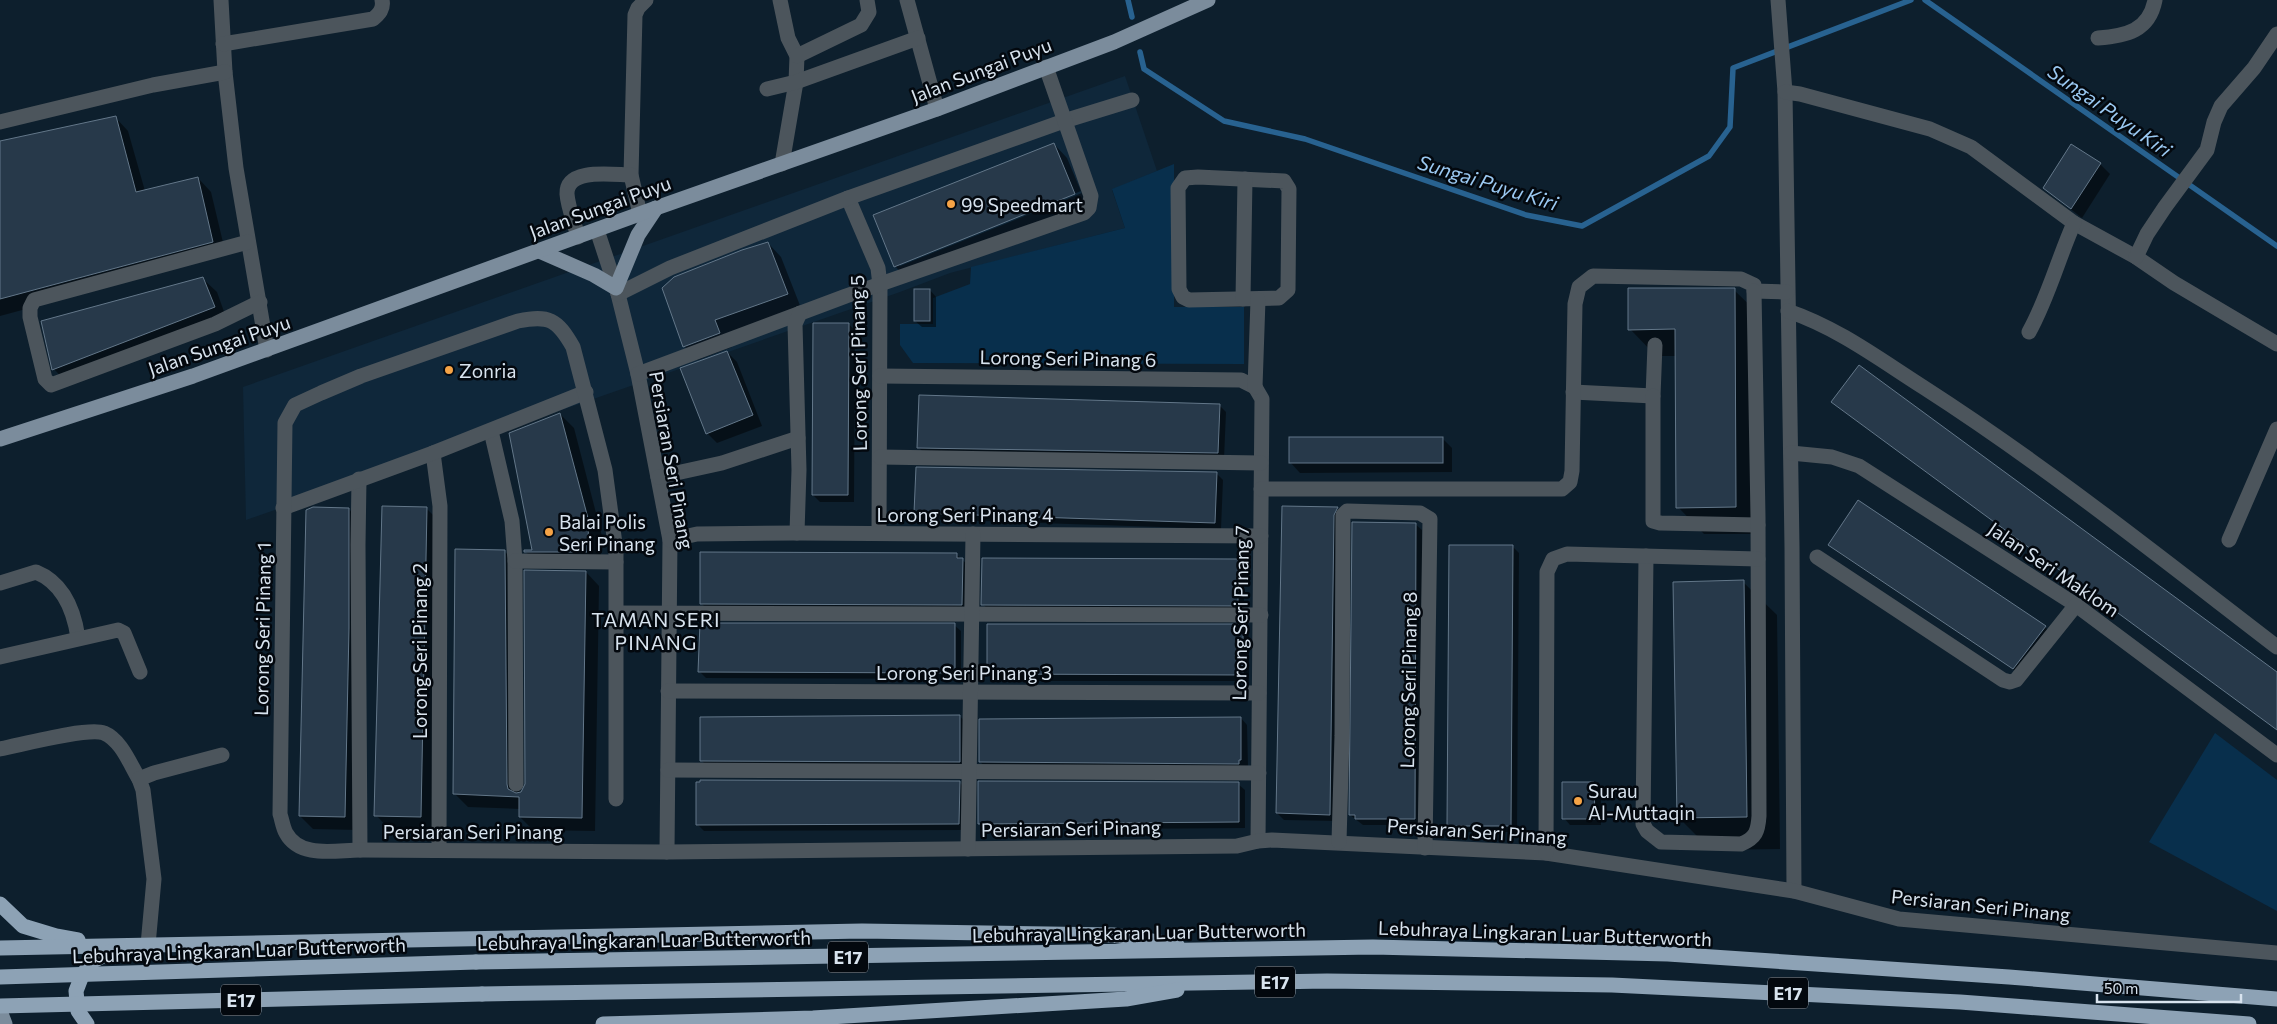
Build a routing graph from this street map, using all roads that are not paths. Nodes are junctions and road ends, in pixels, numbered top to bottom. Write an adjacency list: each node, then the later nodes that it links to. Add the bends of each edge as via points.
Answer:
1 (221, 0): 13 (street)
2 (382, 0): 13 (street, via 380,13 373,19)
3 (646, 0): 25 (street, via 635,15)
4 (780, 0): 14 (street, via 788,38)
5 (867, 0): 14 (street, via 869,12 861,25)
6 (907, 0): 11 (street)
7 (1208, 0): 15 (main road, Jalan Sungai Puyu, via 1114,42)
8 (1778, 0): 18 (street)
9 (2155, 0): 12 (street, via 2142,27 2119,36)
10 (2277, 34): 35 (street, via 2254,68 2221,106 2207,150 2147,234)
11 (918, 38): 17 (street); 21 (street)
12 (2098, 38)
13 (223, 44): 16 (street)
14 (797, 56): 17 (street)
15 (1046, 67): 21 (main road, Jalan Sungai Puyu); 22 (street)
16 (225, 72): 23 (street, via 153,85); 33 (street)
17 (796, 82): 19 (street); 24 (street)
18 (1784, 86): 30 (street, via 1800,94 1930,130 1971,146); 39 (street)
19 (767, 89)
20 (1132, 100): 22 (street)
21 (937, 109): 24 (main road, Jalan Sungai Puyu)
22 (1064, 121): 27 (street); 36 (street, via 1091,196 1089,208 1084,213)
23 (0, 122)
24 (782, 164): 28 (main road, Jalan Sungai Puyu)
25 (632, 175): 29 (street); 32 (street, via 581,175 570,184 567,194)
26 (1245, 179): 40 (street, Lorong Seri Pinang 7); 40 (street, via 1284,181 1290,189 1288,290 1279,298); 40 (street, via 1185,178 1178,188 1178,289 1183,297 1190,300)
27 (848, 198): 36 (street, Lorong Seri Pinang 5, via 878,268); 37 (street)
28 (656, 208): 29 (main road, Jalan Sungai Puyu); 37 (main road, via 638,235)
29 (640, 214): 31 (main road, Jalan Sungai Puyu)
30 (2074, 223): 35 (street); 44 (street, via 2042,309)
31 (597, 230): 32 (main road, Jalan Sungai Puyu); 37 (street, Persiaran Seri Pinang)
32 (578, 237): 34 (main road, Jalan Sungai Puyu)
33 (248, 242): 41 (street); 41 (street, via 34,300 30,317 45,379 51,385 215,324)
34 (539, 251): 37 (main road, via 594,275); 47 (main road, Jalan Sungai Puyu)
35 (2136, 257): 45 (street)
36 (880, 285): 43 (street); 49 (street, Lorong Seri Pinang 5)
37 (617, 291): 48 (street, Persiaran Seri Pinang)
38 (1754, 291): 39 (street); 52 (street, via 1754,285 1741,279 1593,276 1579,287 1575,304); 66 (street)
39 (1787, 292): 42 (street)
40 (1250, 299): 50 (street, Lorong Seri Pinang 7)
41 (260, 302): 47 (street)
42 (1788, 311): 59 (street); 85 (street, via 1832,328 1956,408 2077,494)
43 (800, 313): 48 (street); 56 (street, via 794,324)
44 (2029, 332)
45 (2277, 344)
46 (1655, 345): 53 (street)
47 (268, 350): 57 (main road, Jalan Sungai Puyu)
48 (638, 374): 62 (street, Persiaran Seri Pinang)
49 (880, 376): 50 (street, Lorong Seri Pinang 6, via 1241,380); 60 (street, Lorong Seri Pinang 5)
50 (1255, 386): 61 (street, Lorong Seri Pinang 7, via 1262,399)
51 (586, 392): 55 (street); 65 (street, Lorong Seri Pinang 1, via 574,347 564,331 554,322 538,317 518,321 361,376 295,405 285,423); 77 (street, via 605,470)
52 (1573, 392): 53 (street); 64 (street, via 1572,471 1570,482 1562,489)
53 (1654, 396): 66 (street, via 1653,521)
54 (2277, 428): 72 (street)
55 (491, 431): 58 (street); 76 (street, via 512,521)
56 (798, 438): 62 (street, via 722,463); 67 (street)
57 (0, 439)
58 (433, 453): 63 (street); 106 (street, Lorong Seri Pinang 2, via 440,506)
59 (1790, 453): 79 (street, Jalan Seri Maklom, via 1832,458 1859,466); 109 (street)
60 (880, 457): 61 (street); 68 (street, Lorong Seri Pinang 5)
61 (1261, 463): 64 (street, Lorong Seri Pinang 7)
62 (658, 478): 71 (street, Persiaran Seri Pinang)
63 (359, 479): 65 (street); 105 (street)
64 (1261, 489): 70 (street, Lorong Seri Pinang 7)
65 (283, 508): 100 (street, Lorong Seri Pinang 1, via 280,814)
66 (1758, 525): 75 (street)
67 (797, 533): 68 (street, Lorong Seri Pinang 4); 71 (street, Lorong Seri Pinang 4, via 697,534)
68 (879, 533): 69 (street, Lorong Seri Pinang 4)
69 (973, 534): 70 (street, Lorong Seri Pinang 4); 82 (street)
70 (1261, 536): 83 (street, Lorong Seri Pinang 7)
71 (670, 540): 81 (street, Persiaran Seri Pinang)
72 (2229, 540)
73 (1646, 556): 75 (street); 75 (street, via 1643,824 1661,842 1741,844 1752,840 1758,830); 108 (street, via 1567,554 1553,559 1547,572)
74 (1817, 557): 79 (street, via 2010,682 2016,680)
75 (1758, 559)
76 (515, 562): 77 (street); 98 (street)
77 (616, 562): 80 (street)
78 (0, 582): 84 (street, via 36,572 54,582 64,594)
79 (2076, 605): 93 (street, Jalan Seri Maklom)
80 (617, 613): 81 (street); 99 (street)
81 (668, 613): 82 (street); 88 (street, Persiaran Seri Pinang)
82 (972, 613): 83 (street); 89 (street)
83 (1261, 615): 90 (street, Lorong Seri Pinang 7)
84 (78, 638): 86 (street); 87 (street, via 118,630 124,633)
85 (2277, 647)
86 (0, 657)
87 (140, 672)
88 (668, 691): 89 (street, Lorong Seri Pinang 3); 94 (street, Persiaran Seri Pinang)
89 (971, 691): 90 (street, Lorong Seri Pinang 3); 95 (street)
90 (1259, 693): 96 (street, Lorong Seri Pinang 7)
91 (0, 749): 97 (street, via 76,733 104,733 118,744)
92 (222, 755): 97 (street)
93 (2277, 755)
94 (668, 770): 95 (street); 107 (street, Persiaran Seri Pinang)
95 (970, 770): 96 (street); 104 (street)
96 (1258, 772): 101 (street, Lorong Seri Pinang 7)
97 (139, 779): 112 (street, via 154,879)
98 (516, 784)
99 (616, 799)
100 (286, 834): 105 (street, Persiaran Seri Pinang, via 309,851)
101 (1258, 841): 102 (street, Persiaran Seri Pinang); 104 (street, Persiaran Seri Pinang, via 1237,846)
102 (1339, 842): 103 (street, Persiaran Seri Pinang); 103 (street, Lorong Seri Pinang 8, via 1343,515 1347,511 1425,514 1430,519)
103 (1424, 848): 108 (street, Persiaran Seri Pinang)
104 (968, 849): 107 (street, Persiaran Seri Pinang)
105 (360, 850): 106 (street, Persiaran Seri Pinang)
106 (439, 850): 107 (street, Persiaran Seri Pinang)
107 (667, 852)
108 (1546, 853): 109 (street, Persiaran Seri Pinang)
109 (1794, 891): 115 (street, Persiaran Seri Pinang, via 1899,919)
110 (0, 904): 111 (highway, via 23,926 56,936)
111 (117, 945): 112 (highway); 113 (highway); 122 (highway, via 91,962 80,978 76,991 78,1011)
112 (148, 945): 114 (highway, via 862,931 1113,935)
113 (0, 948)
114 (1220, 951): 116 (highway, Lebuhraya Lingkaran Luar Butterworth / E17, bridge, via 476,962); 118 (highway, Lebuhraya Lingkaran Luar Butterworth / E17, via 1373,948 1668,954)
115 (2277, 953)
116 (0, 977)
117 (1223, 982): 119 (highway, E17, bridge, via 482,994); 123 (highway, via 1126,999 813,1018); 124 (highway, E17, via 1612,985 1960,1002)
118 (2277, 999)
119 (0, 1006)
120 (0, 1011): 121 (main road)
121 (5, 1024)
122 (87, 1024)
123 (603, 1024)
124 (2249, 1024)

